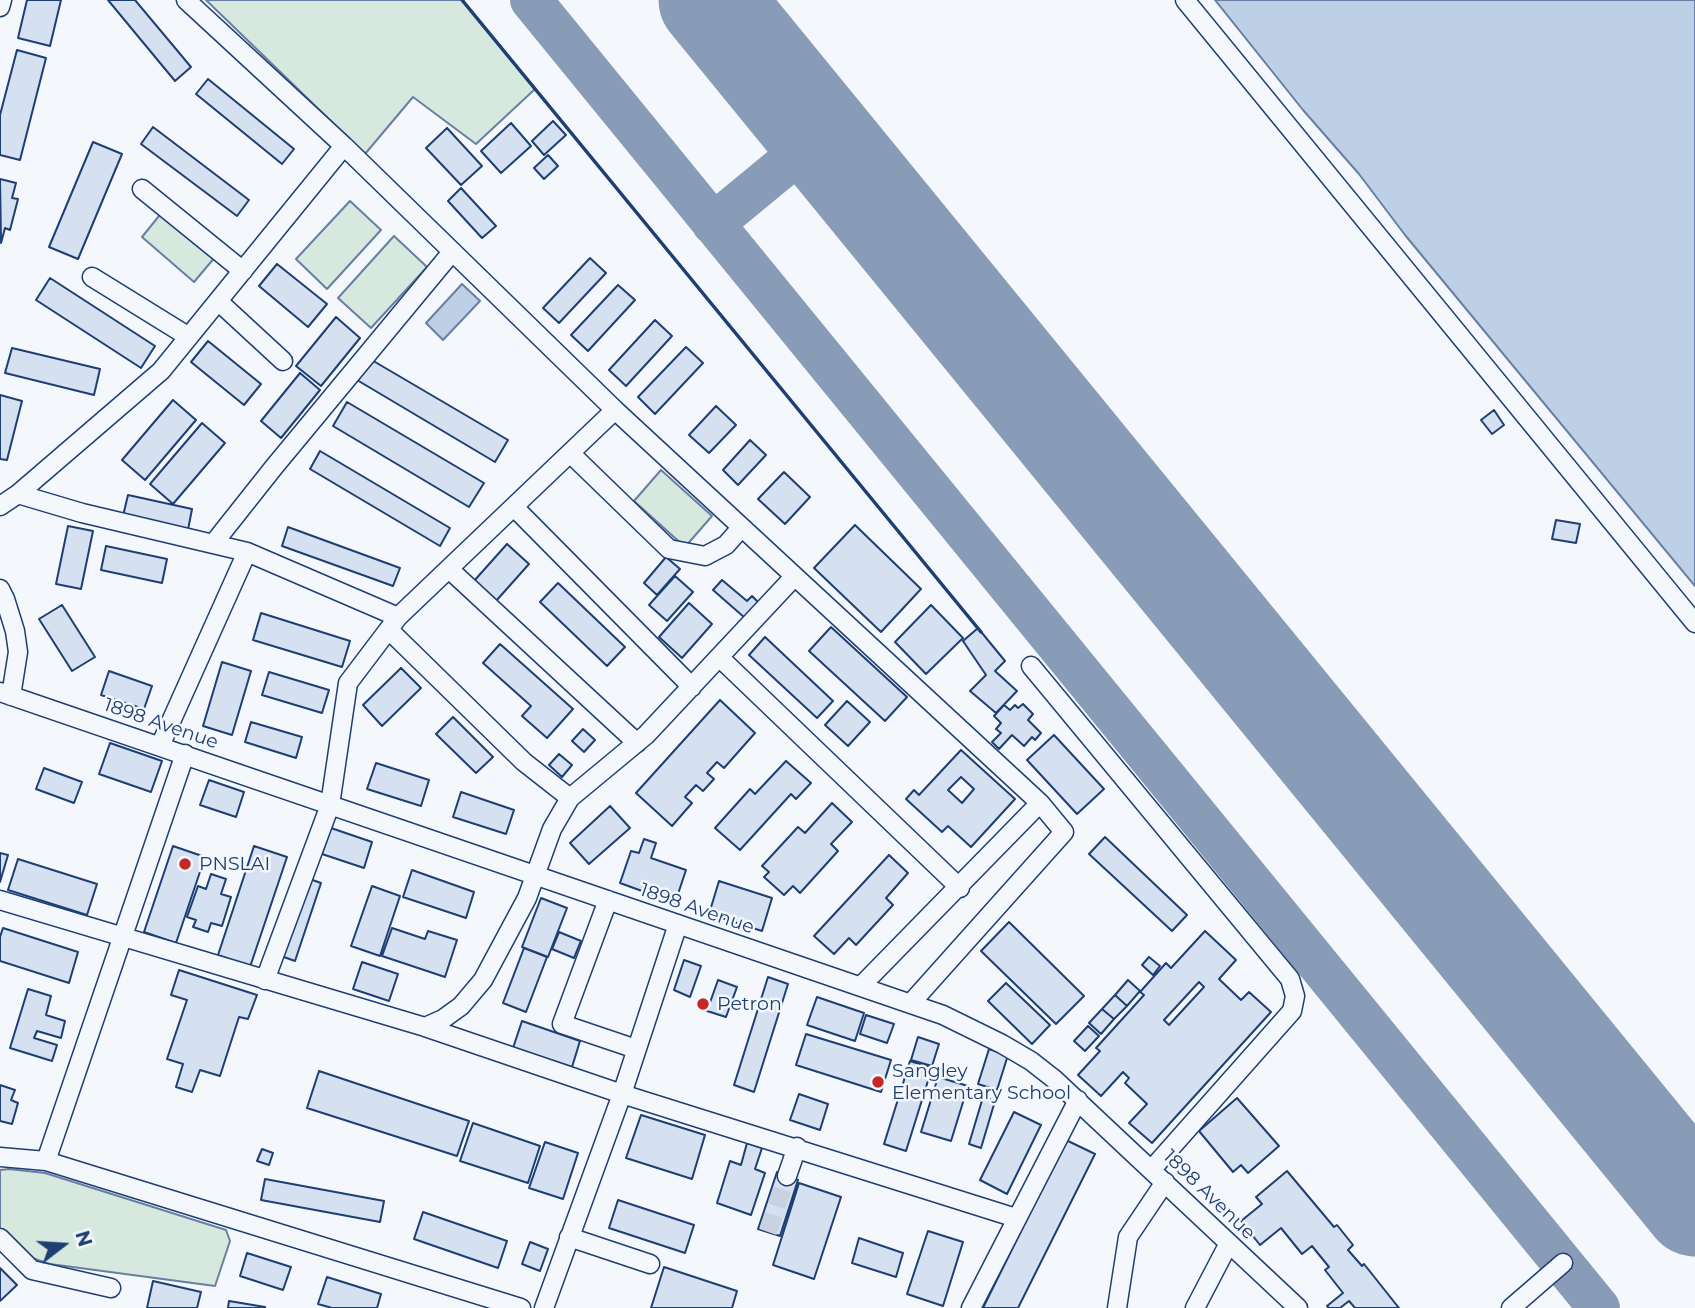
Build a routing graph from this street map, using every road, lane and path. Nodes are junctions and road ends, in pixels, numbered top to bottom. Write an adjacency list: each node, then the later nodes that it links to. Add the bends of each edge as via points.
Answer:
1 (2, 0): 4 (street)
2 (186, 0): 5 (street)
3 (1185, 0): 25 (street)
4 (0, 7)
5 (344, 146): 7 (street); 8 (street)
6 (142, 189): 8 (street)
7 (452, 252): 13 (street); 19 (street)
8 (243, 271): 10 (street)
9 (92, 277): 11 (street)
10 (218, 300): 11 (street); 12 (street)
11 (189, 337): 15 (street, via 161,371)
12 (283, 360)
13 (615, 410): 14 (street); 18 (street)
14 (570, 453): 17 (street); 18 (street, via 669,548 705,556 726,545)
15 (18, 494): 16 (street); 19 (street)
16 (0, 506)
17 (514, 507): 21 (street); 28 (street)
18 (741, 528): 22 (street)
19 (213, 544): 20 (street)
20 (247, 552): 24 (street); 31 (street)
21 (449, 569): 24 (street); 30 (street)
22 (794, 577): 26 (street); 34 (street)
23 (0, 589): 29 (street, via 18,652)
24 (394, 623): 33 (street, via 524,762); 35 (street, via 348,683)
25 (1695, 623)
26 (719, 657): 28 (street); 37 (street)
27 (1031, 666): 52 (street, via 1290,979 1295,996 1292,1011)
28 (692, 687): 30 (street)
29 (5, 694): 31 (street, 1898 Avenue)
30 (637, 743): 33 (street)
31 (160, 746): 32 (street, 1898 Avenue)
32 (185, 754): 35 (street, 1898 Avenue); 41 (street)
33 (570, 798): 36 (street, via 552,829)
34 (1040, 803): 37 (street); 44 (street, via 1064,832)
35 (331, 805): 36 (street, 1898 Avenue); 42 (street)
36 (536, 876): 39 (street, 1898 Avenue); 45 (street, via 483,980 461,1006)
37 (960, 888): 43 (street)
38 (0, 900): 41 (street)
39 (608, 900): 40 (street, 1898 Avenue); 46 (street, via 562,1024)
40 (678, 924): 43 (street, 1898 Avenue); 46 (street)
41 (121, 937): 42 (street); 51 (street)
42 (265, 980): 45 (street)
43 (862, 986): 44 (street, 1898 Avenue)
44 (911, 1003): 48 (street, 1898 Avenue, via 1031,1060)
45 (425, 1027): 47 (street)
46 (636, 1049): 47 (street)
47 (622, 1094): 49 (street); 56 (street)
48 (1078, 1100): 52 (street, 1898 Avenue); 55 (street)
49 (797, 1147): 53 (street); 55 (street)
50 (0, 1157): 51 (street)
51 (46, 1161): 62 (street)
52 (1152, 1168): 54 (street, 1898 Avenue)
53 (787, 1176)
54 (1165, 1182): 58 (street, 1898 Avenue); 65 (street, via 1128,1237)
55 (1016, 1218): 64 (street)
56 (569, 1237): 60 (street); 63 (street)
57 (0, 1238): 61 (street, via 32,1270)
58 (1229, 1243): 66 (street); 67 (street, 1898 Avenue)
59 (1563, 1263): 68 (street)
60 (650, 1264)
61 (111, 1288)
62 (522, 1308)
63 (544, 1308)
64 (971, 1308)
65 (1117, 1308)
66 (1195, 1308)
67 (1298, 1308)
68 (1511, 1308)

